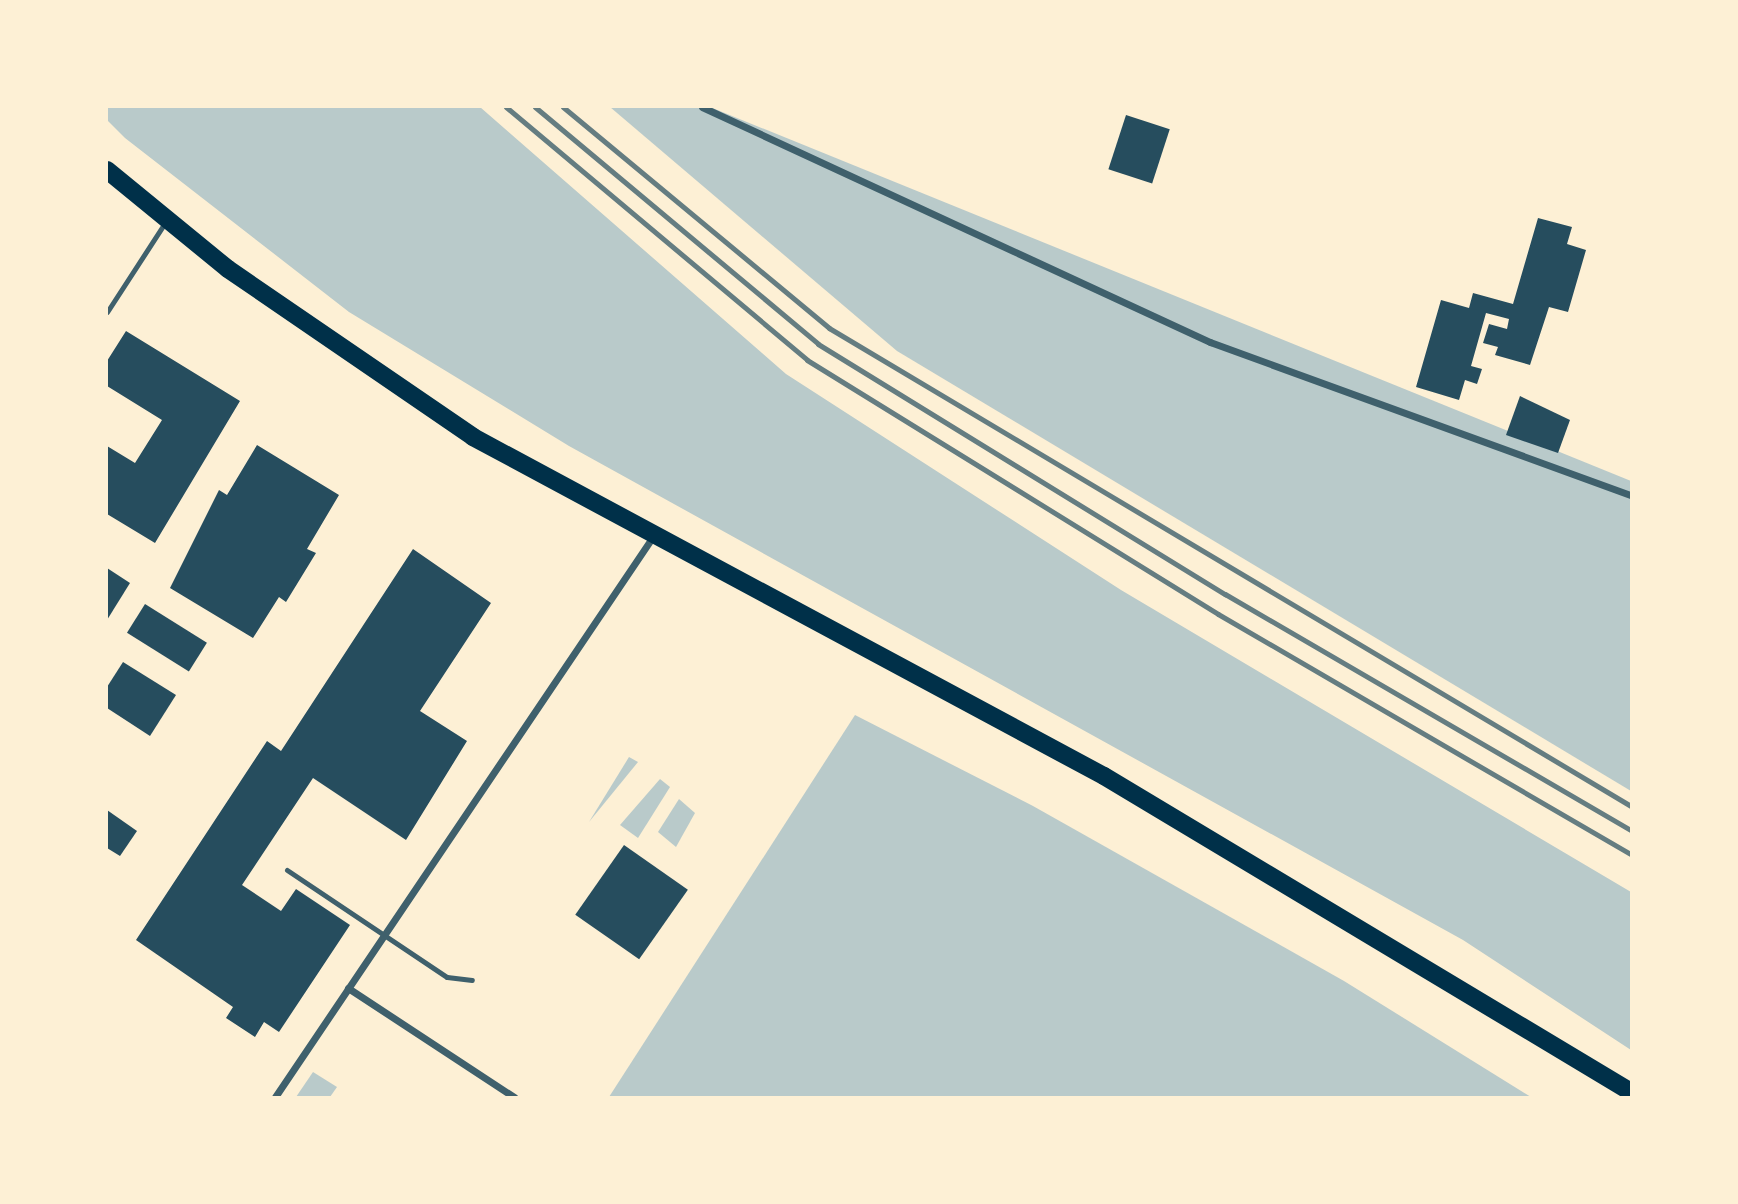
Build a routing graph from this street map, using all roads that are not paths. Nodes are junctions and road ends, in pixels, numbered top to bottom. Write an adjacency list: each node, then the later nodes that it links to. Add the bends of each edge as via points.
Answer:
1 (702, 107): 5 (street, via 1210,342)
2 (107, 170): 3 (main road)
3 (167, 220): 4 (lane); 6 (main road, via 228,269 473,437)
4 (107, 312)
5 (1631, 495)
6 (653, 535): 8 (street); 11 (main road, via 1104,776)
7 (287, 870): 8 (lane)
8 (384, 935): 9 (lane, via 447,977); 10 (street)
9 (472, 980)
10 (348, 988): 12 (street); 13 (street)
11 (1631, 1091)
12 (275, 1097)
13 (514, 1097)

